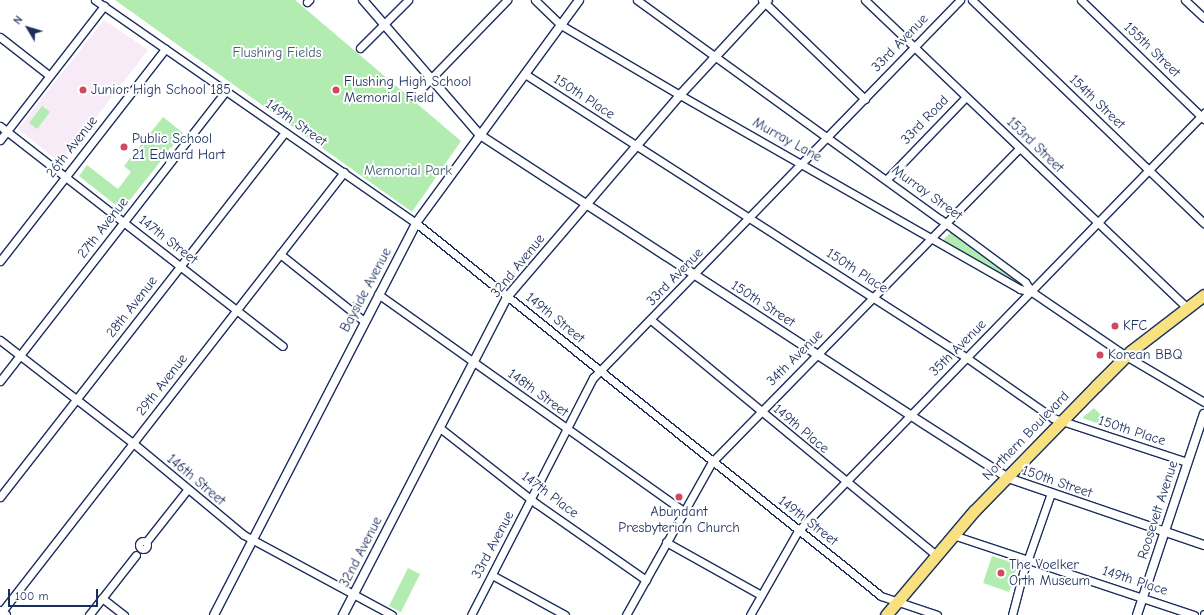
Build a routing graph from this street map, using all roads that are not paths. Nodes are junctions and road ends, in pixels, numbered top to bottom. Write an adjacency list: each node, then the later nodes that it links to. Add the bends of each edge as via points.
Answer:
1 (95, 0): 14 (street, 149th Street)
2 (363, 0): 16 (street, 150th Street)
3 (408, 0): 16 (street)
4 (507, 0): 25 (street)
5 (535, 0): 17 (street, Murray Lane)
6 (579, 0): 17 (street, Bayside Avenue)
7 (637, 0): 22 (street, Murray Street)
8 (865, 0): 19 (street, 153rd Street)
9 (960, 0): 19 (street, 33rd Avenue)
10 (972, 0): 41 (street, 154th Street)
11 (1081, 0): 31 (street, 155th Street)
12 (1185, 0): 15 (street)
13 (765, 1): 22 (street, 32nd Avenue); 30 (street)
14 (104, 6): 21 (street, 149th Street); 24 (street)
15 (1204, 18)
16 (384, 24): 20 (street); 25 (street, 150th Street)
17 (561, 24): 23 (street, Bayside Avenue); 27 (street, Murray Lane)
18 (0, 37): 24 (street)
19 (914, 47): 29 (street, 153rd Street); 30 (street, 33rd Avenue)
20 (360, 48)
21 (165, 49): 26 (street, 149th Street); 43 (street, 26th Avenue)
22 (715, 54): 27 (street, 32nd Avenue); 36 (street, Murray Street)
23 (525, 74): 35 (street, Bayside Avenue); 38 (street, 150th Place)
24 (50, 76): 33 (street)
25 (432, 78): 28 (street); 35 (street, 150th Street)
26 (226, 91): 34 (street, 149th Street); 47 (street, 27th Avenue)
27 (680, 94): 38 (street, 32nd Avenue); 40 (street, Murray Lane)
28 (414, 96)
29 (966, 97): 39 (street, 153rd Street); 44 (street, 33rd Road)
30 (865, 98): 36 (street, 33rd Avenue)
31 (1203, 116): 41 (street, 35th Avenue)
32 (0, 126): 33 (street, 147th Street)
33 (7, 131): 37 (street); 43 (street, 147th Street)
34 (285, 132): 42 (street, 149th Street); 55 (street, 28th Avenue)
35 (480, 135): 45 (street, 150th Street); 48 (street, Bayside Avenue)
36 (829, 137): 40 (street, 33rd Avenue); 44 (street, Murray Street)
37 (0, 140)
38 (637, 146): 45 (street, 32nd Avenue); 46 (street, 150th Place)
39 (1020, 148): 50 (street, 34th Avenue); 51 (street, 153rd Street)
40 (803, 164): 46 (street, 33rd Avenue); 52 (street, Murray Lane)
41 (1149, 170): 49 (street, 154th Street); 51 (street, 35th Avenue)
42 (344, 172): 48 (street, 149th Street); 53 (street, 29th Avenue)
43 (65, 177): 47 (street, 147th Street); 54 (street, 26th Avenue)
44 (887, 179): 50 (street, Murray Street)
45 (586, 205): 56 (street, 150th Street); 60 (street, 32nd Avenue)
46 (750, 218): 56 (street, 33rd Avenue); 61 (street, 150th Place)
47 (124, 222): 55 (street, 147th Street); 68 (street, 27th Avenue)
48 (416, 223): 58 (street, Bayside Avenue); 60 (street, 149th Street)
49 (1204, 223)
50 (947, 224): 52 (street, 34th Avenue); 57 (street, Murray Street, via 1025,282)
51 (1098, 224): 57 (street, 35th Avenue); 62 (street, 153rd Street)
52 (932, 238): 57 (street, Murray Lane, via 1020,289); 61 (street, 34th Avenue)
53 (280, 254): 63 (street, 29th Avenue); 65 (street)
54 (0, 261)
55 (180, 266): 63 (street, 147th Street); 75 (street, 28th Avenue)
56 (694, 275): 64 (street, 33rd Avenue); 69 (street, 150th Street)
57 (1032, 292): 70 (street, Murray Street); 71 (street, 35th Avenue)
58 (378, 294): 65 (street, Bayside Avenue); 72 (street, 148th Street)
59 (1204, 295): 62 (main road, Northern Boulevard)
60 (507, 297): 72 (street, 32nd Avenue); 73 (street, 149th Street)
61 (874, 297): 69 (street, 34th Avenue); 71 (street, 150th Place)
62 (1187, 308): 70 (main road, Northern Boulevard)
63 (236, 310): 67 (street, 147th Street); 83 (street, 29th Avenue)
64 (651, 320): 73 (street, 33rd Avenue); 77 (street, 149th Place)
65 (364, 321): 96 (street, Bayside Avenue)
66 (0, 340): 68 (street, 146th Street)
67 (283, 346)
68 (20, 355): 74 (street, 27th Avenue); 75 (street, 146th Street)
69 (817, 355): 77 (street, 34th Avenue); 79 (street, 150th Street)
70 (1126, 356): 76 (street, Murray Street); 80 (main road, Northern Boulevard)
71 (967, 358): 79 (street, 35th Avenue); 80 (street, 150th Place)
72 (473, 362): 81 (street, 32nd Avenue); 82 (street, 148th Street)
73 (601, 372): 82 (street, 33rd Avenue, via 593,378); 84 (street, 149th Street)
74 (0, 381)
75 (76, 399): 83 (street, 146th Street); 90 (street, 28th Avenue)
76 (1204, 402)
77 (760, 411): 84 (street, 34th Avenue); 87 (street, 149th Place)
78 (1204, 414): 85 (street, Roosevelt Avenue)
79 (910, 416): 86 (street, 150th Street); 87 (street, 35th Avenue)
80 (1061, 421): 85 (street, 150th Place); 86 (main road, Northern Boulevard)
81 (440, 428): 91 (street, 147th Place); 105 (street, 32nd Avenue)
82 (567, 429): 91 (street, 33rd Avenue); 92 (street, 148th Street)
83 (133, 443): 88 (street, 146th Street); 110 (street, 29th Avenue)
84 (712, 462): 92 (street, 34th Avenue); 93 (street, 149th Street)
85 (1188, 462): 94 (street, Roosevelt Avenue)
86 (1006, 477): 89 (street, 150th Street); 95 (main road, Northern Boulevard)
87 (844, 482): 93 (street, 35th Avenue); 101 (street, 149th Place)
88 (187, 490): 96 (street, 146th Street); 97 (street)
89 (1051, 493): 94 (street, 150th Street); 102 (street)
90 (0, 497)
91 (532, 498): 103 (street, 33rd Avenue); 104 (street, 147th Place)
92 (683, 511): 98 (street, 34th Avenue)
93 (798, 531): 106 (street, 35th Avenue); 109 (street, 149th Street, via 881,596)
94 (1164, 531): 99 (street, 150th Street); 108 (street, Roosevelt Avenue)
95 (953, 535): 101 (main road, Northern Boulevard); 102 (street, 149th Place)
96 (252, 539): 105 (street, 146th Street); 113 (street, Bayside Avenue)
97 (146, 542)
98 (666, 542): 104 (street, 34th Avenue); 106 (street)
99 (1204, 545)
100 (136, 555): 107 (street)
101 (936, 555): 109 (main road, Northern Boulevard)
102 (1028, 560): 108 (street, 149th Place); 122 (street)
103 (492, 575): 116 (street, 33rd Avenue); 117 (street)
104 (646, 580): 118 (street, 34th Avenue)
105 (354, 594): 114 (street, 32nd Avenue); 115 (street, 146th Street)
106 (761, 595): 119 (street, 35th Avenue)
107 (102, 598): 111 (street); 112 (street)
108 (1143, 598): 123 (street, Roosevelt Avenue); 124 (street, 149th Place)
109 (897, 601): 120 (main road, Northern Boulevard); 121 (street, 149th Street)
110 (2, 613)
111 (89, 615)
112 (124, 615)
113 (214, 615)
114 (343, 615)
115 (392, 615)
116 (471, 615)
117 (565, 615)
118 (626, 615)
119 (750, 615)
120 (886, 615)
121 (937, 615)
122 (1012, 615)
123 (1137, 615)
124 (1194, 615)

